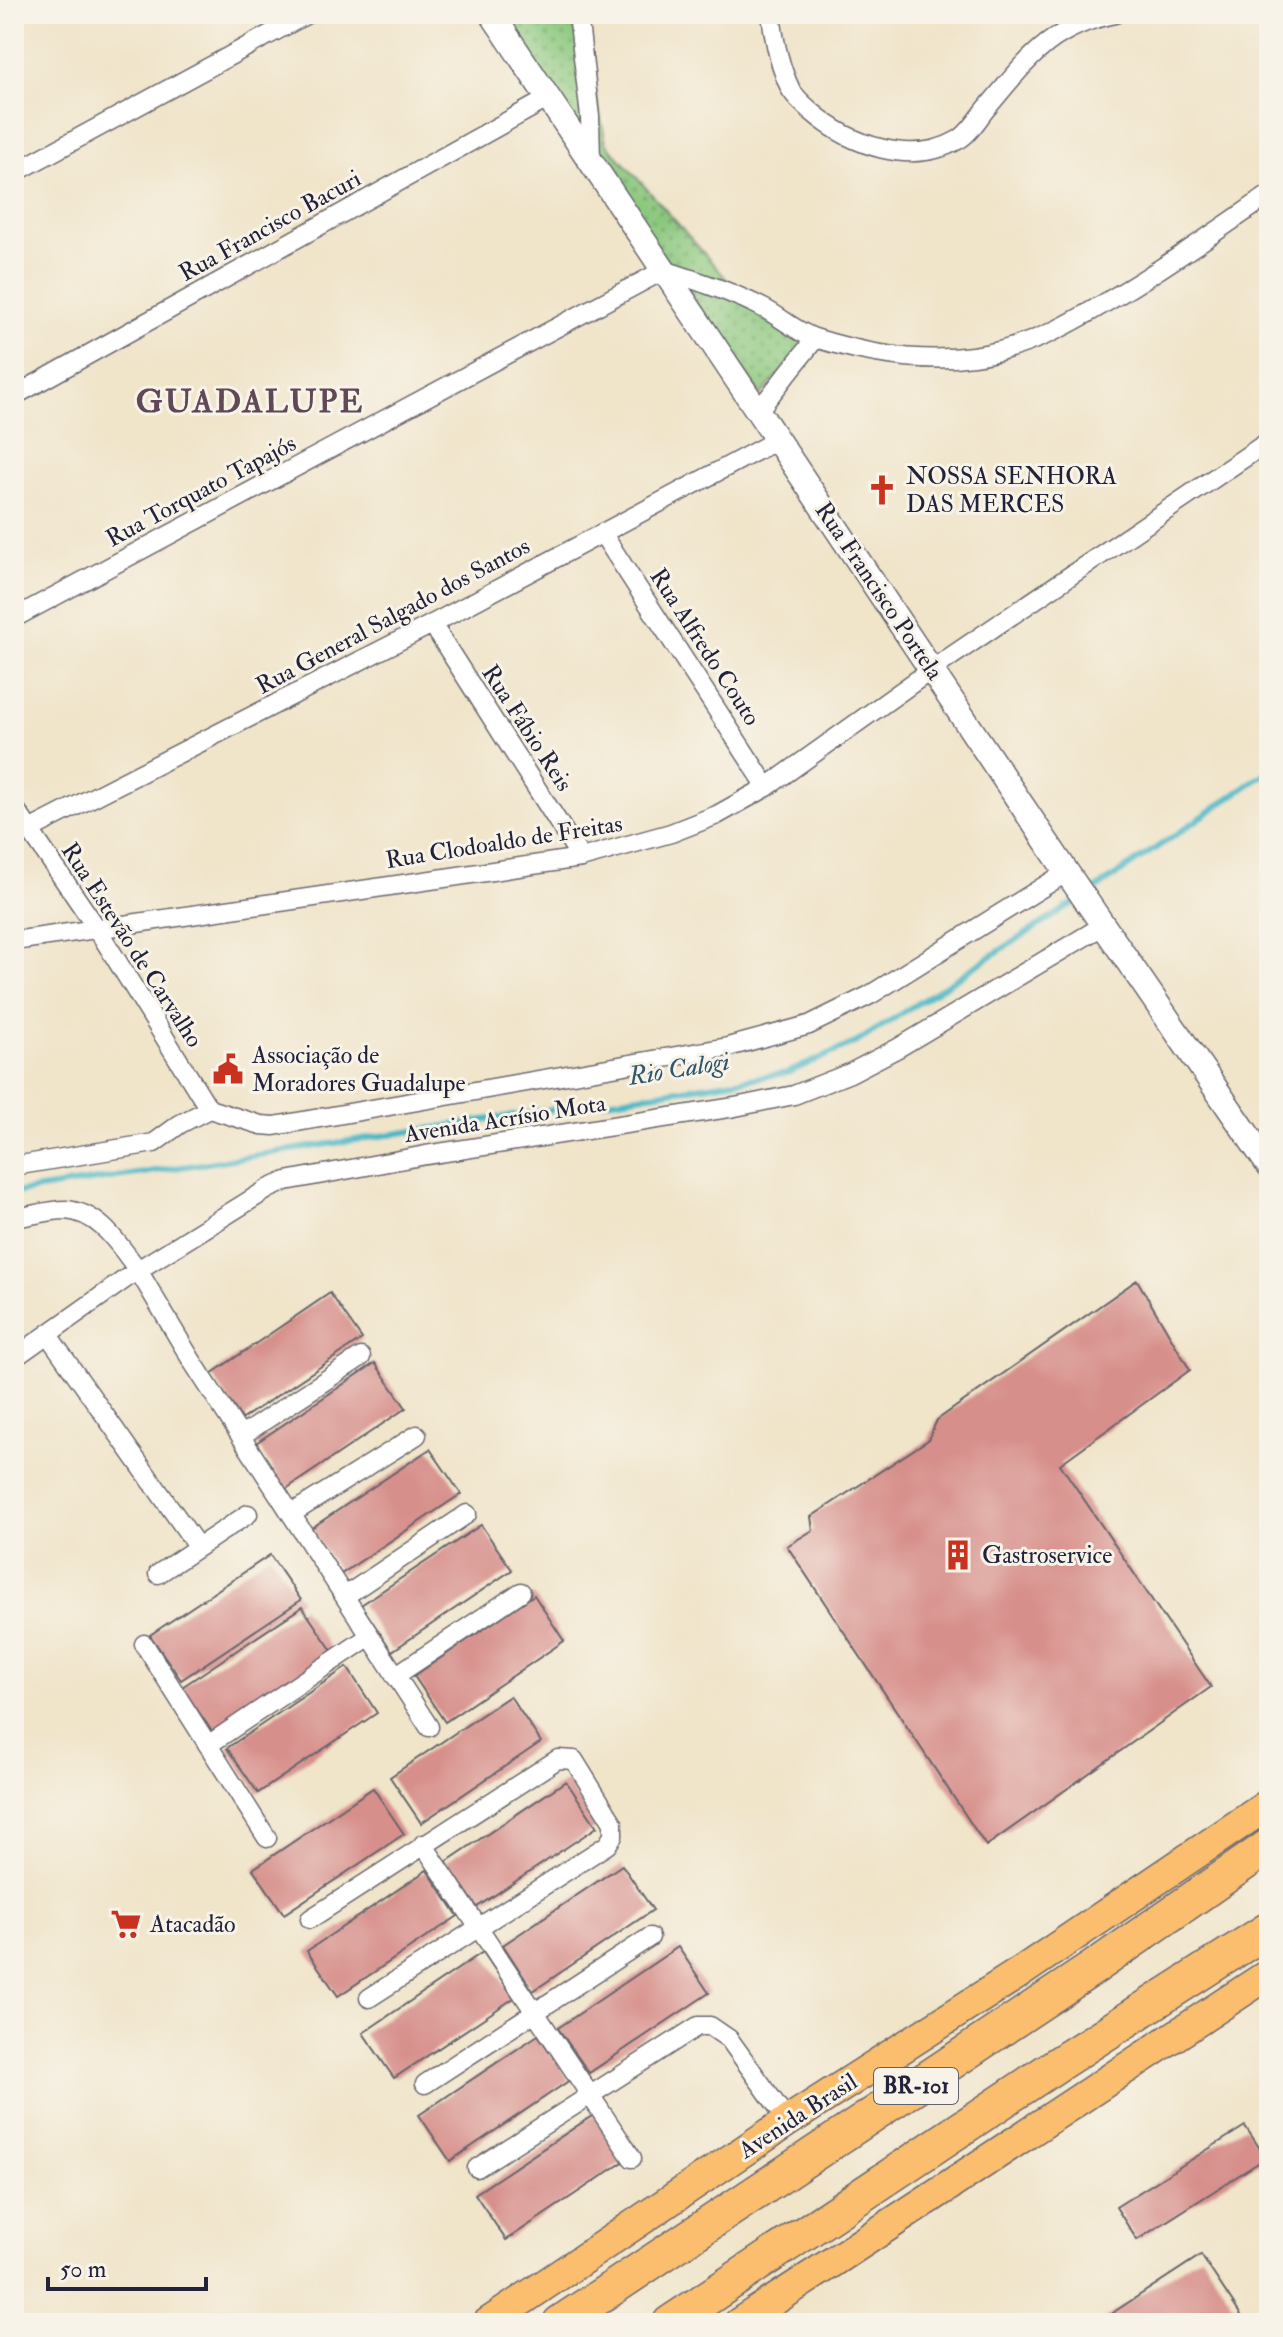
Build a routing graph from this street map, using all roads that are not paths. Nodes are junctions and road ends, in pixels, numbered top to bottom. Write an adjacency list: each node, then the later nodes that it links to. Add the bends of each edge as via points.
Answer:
1 (307, 14): 8 (street)
2 (492, 14): 6 (street, Rua Francisco Portela)
3 (578, 14): 7 (street)
4 (771, 14): 5 (street, via 774,46 792,92 831,128 860,143 899,152 936,150 961,139 1031,55 1061,32)
5 (1115, 14)
6 (549, 98): 7 (street, Rua Francisco Portela); 12 (street, Rua Francisco Bacuri)
7 (591, 161): 10 (street, Rua Francisco Portela)
8 (14, 173)
9 (1269, 195): 11 (street, via 1171,263 1069,325 1026,343 940,359 895,356)
10 (664, 270): 11 (street, via 764,309); 13 (street, Rua Francisco Portela); 17 (street, Rua Torquato Tapajós)
11 (815, 339): 13 (street)
12 (14, 396)
13 (758, 411): 14 (street, Rua Francisco Portela)
14 (777, 440): 16 (street, Rua General Salgado dos Santos); 19 (street, Rua Francisco Portela)
15 (1269, 441): 19 (street, Rua Clodoaldo de Freitas)
16 (602, 533): 18 (street, Rua General Salgado dos Santos); 20 (street, Rua Alfredo Couto)
17 (14, 618)
18 (432, 624): 22 (street, Rua General Salgado dos Santos); 23 (street, Rua Fábio Reis)
19 (931, 670): 20 (street, Rua Clodoaldo de Freitas); 24 (street, Rua Francisco Portela)
20 (767, 787): 23 (street, Rua Clodoaldo de Freitas, via 671,833)
21 (14, 807): 22 (street, Rua Estevão de Carvalho)
22 (29, 830): 26 (street, Rua Estevão de Carvalho)
23 (581, 858): 26 (street, Rua Clodoaldo de Freitas)
24 (1069, 876): 25 (street, Rua Francisco Portela); 28 (street, Avenida Acrísio Mota, via 870,995 795,1029 728,1047 274,1126)
25 (1101, 920): 30 (street, Rua Francisco Portela); 32 (street, Avenida Acrísio Mota, via 898,1048 794,1095 286,1181)
26 (96, 927): 27 (street, Rua Clodoaldo de Freitas); 28 (street, Rua Estevão de Carvalho)
27 (14, 941)
28 (209, 1109): 29 (street, via 154,1143)
29 (14, 1166)
30 (1269, 1166)
31 (14, 1218): 32 (street, via 65,1210 90,1217 112,1235)
32 (138, 1270): 33 (street, Avenida Acrísio Mota); 37 (street)
33 (48, 1335): 35 (street, Avenida Acrísio Mota); 41 (street)
34 (361, 1357): 37 (street)
35 (14, 1358)
36 (417, 1435): 39 (street)
37 (241, 1436): 39 (street)
38 (248, 1514): 41 (street)
39 (291, 1514): 44 (street)
40 (467, 1514): 44 (street)
41 (198, 1547): 42 (street)
42 (158, 1574)
43 (521, 1592): 47 (street)
44 (345, 1596): 45 (street)
45 (370, 1636): 47 (street); 49 (street)
46 (144, 1644): 49 (street)
47 (395, 1676): 48 (street)
48 (429, 1727)
49 (208, 1745): 51 (street)
50 (1269, 1804): 63 (main road, Avenida Brasil)
51 (267, 1838)
52 (423, 1844): 54 (street); 55 (street); 55 (street, via 558,1759 574,1760 613,1823 613,1836)
53 (1269, 1846): 67 (highway, Avenida Brasil / BR-101)
54 (310, 1919)
55 (479, 1929): 59 (street); 60 (street)
56 (1269, 1929): 68 (highway, BR-101)
57 (650, 1937): 60 (street)
58 (1269, 1974): 69 (main road)
59 (369, 1998)
60 (534, 2014): 61 (street); 62 (street)
61 (425, 2084)
62 (588, 2095): 63 (street, via 698,2026 710,2026 729,2039); 64 (street); 65 (street)
63 (788, 2121): 66 (main road, Avenida Brasil)
64 (632, 2158)
65 (477, 2168)
66 (488, 2323)
67 (560, 2323)
68 (670, 2323)
69 (739, 2323)

